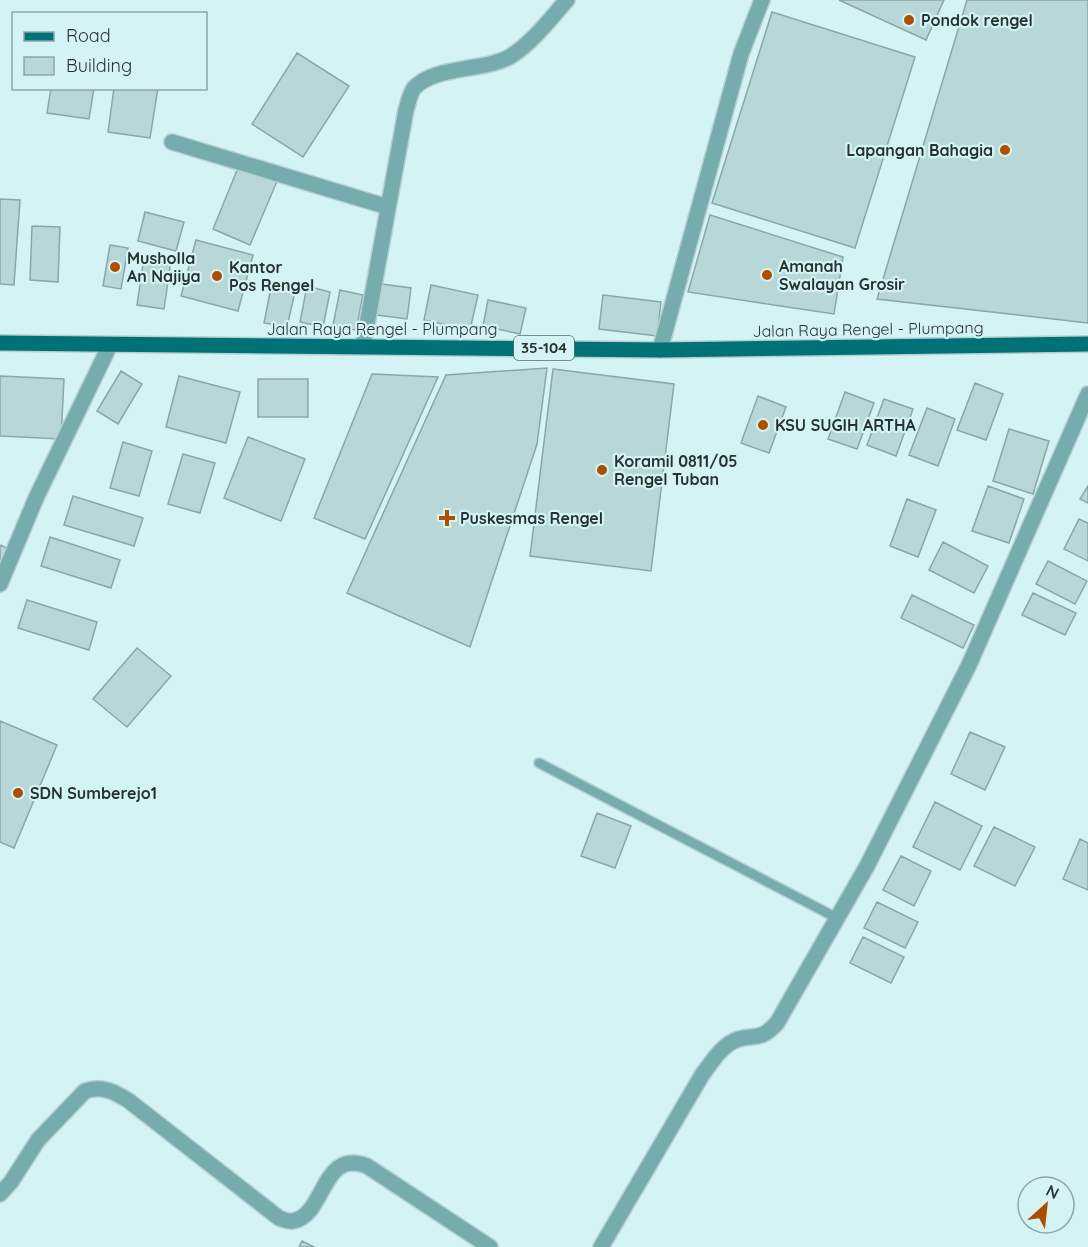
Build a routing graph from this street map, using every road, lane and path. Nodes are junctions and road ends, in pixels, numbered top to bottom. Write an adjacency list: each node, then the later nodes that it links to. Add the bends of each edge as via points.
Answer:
1 (567, 0): 4 (street, via 510,56 494,64 431,77 414,89 406,110)
2 (762, 0): 9 (street, via 741,54)
3 (172, 142): 4 (street)
4 (388, 207): 8 (street)
5 (0, 343): 7 (main road, Jalan Raya Rengel - Plumpang / 35-104)
6 (1088, 344): 9 (main road, Jalan Raya Rengel - Plumpang / 35-104)
7 (110, 345): 8 (main road, Jalan Raya Rengel - Plumpang / 35-104); 11 (street, via 36,498)
8 (363, 346): 9 (main road, Jalan Raya Rengel - Plumpang / 35-104)
9 (660, 350)
10 (1088, 394): 13 (street, via 969,665)
11 (0, 584)
12 (539, 763): 13 (lane)
13 (837, 918): 16 (street, via 777,1023 762,1036 739,1039 719,1052)
14 (0, 1194): 15 (street, via 38,1140 85,1090 104,1088 123,1097 279,1218 292,1221 304,1215 338,1167 356,1162)
15 (490, 1247)
16 (601, 1247)

